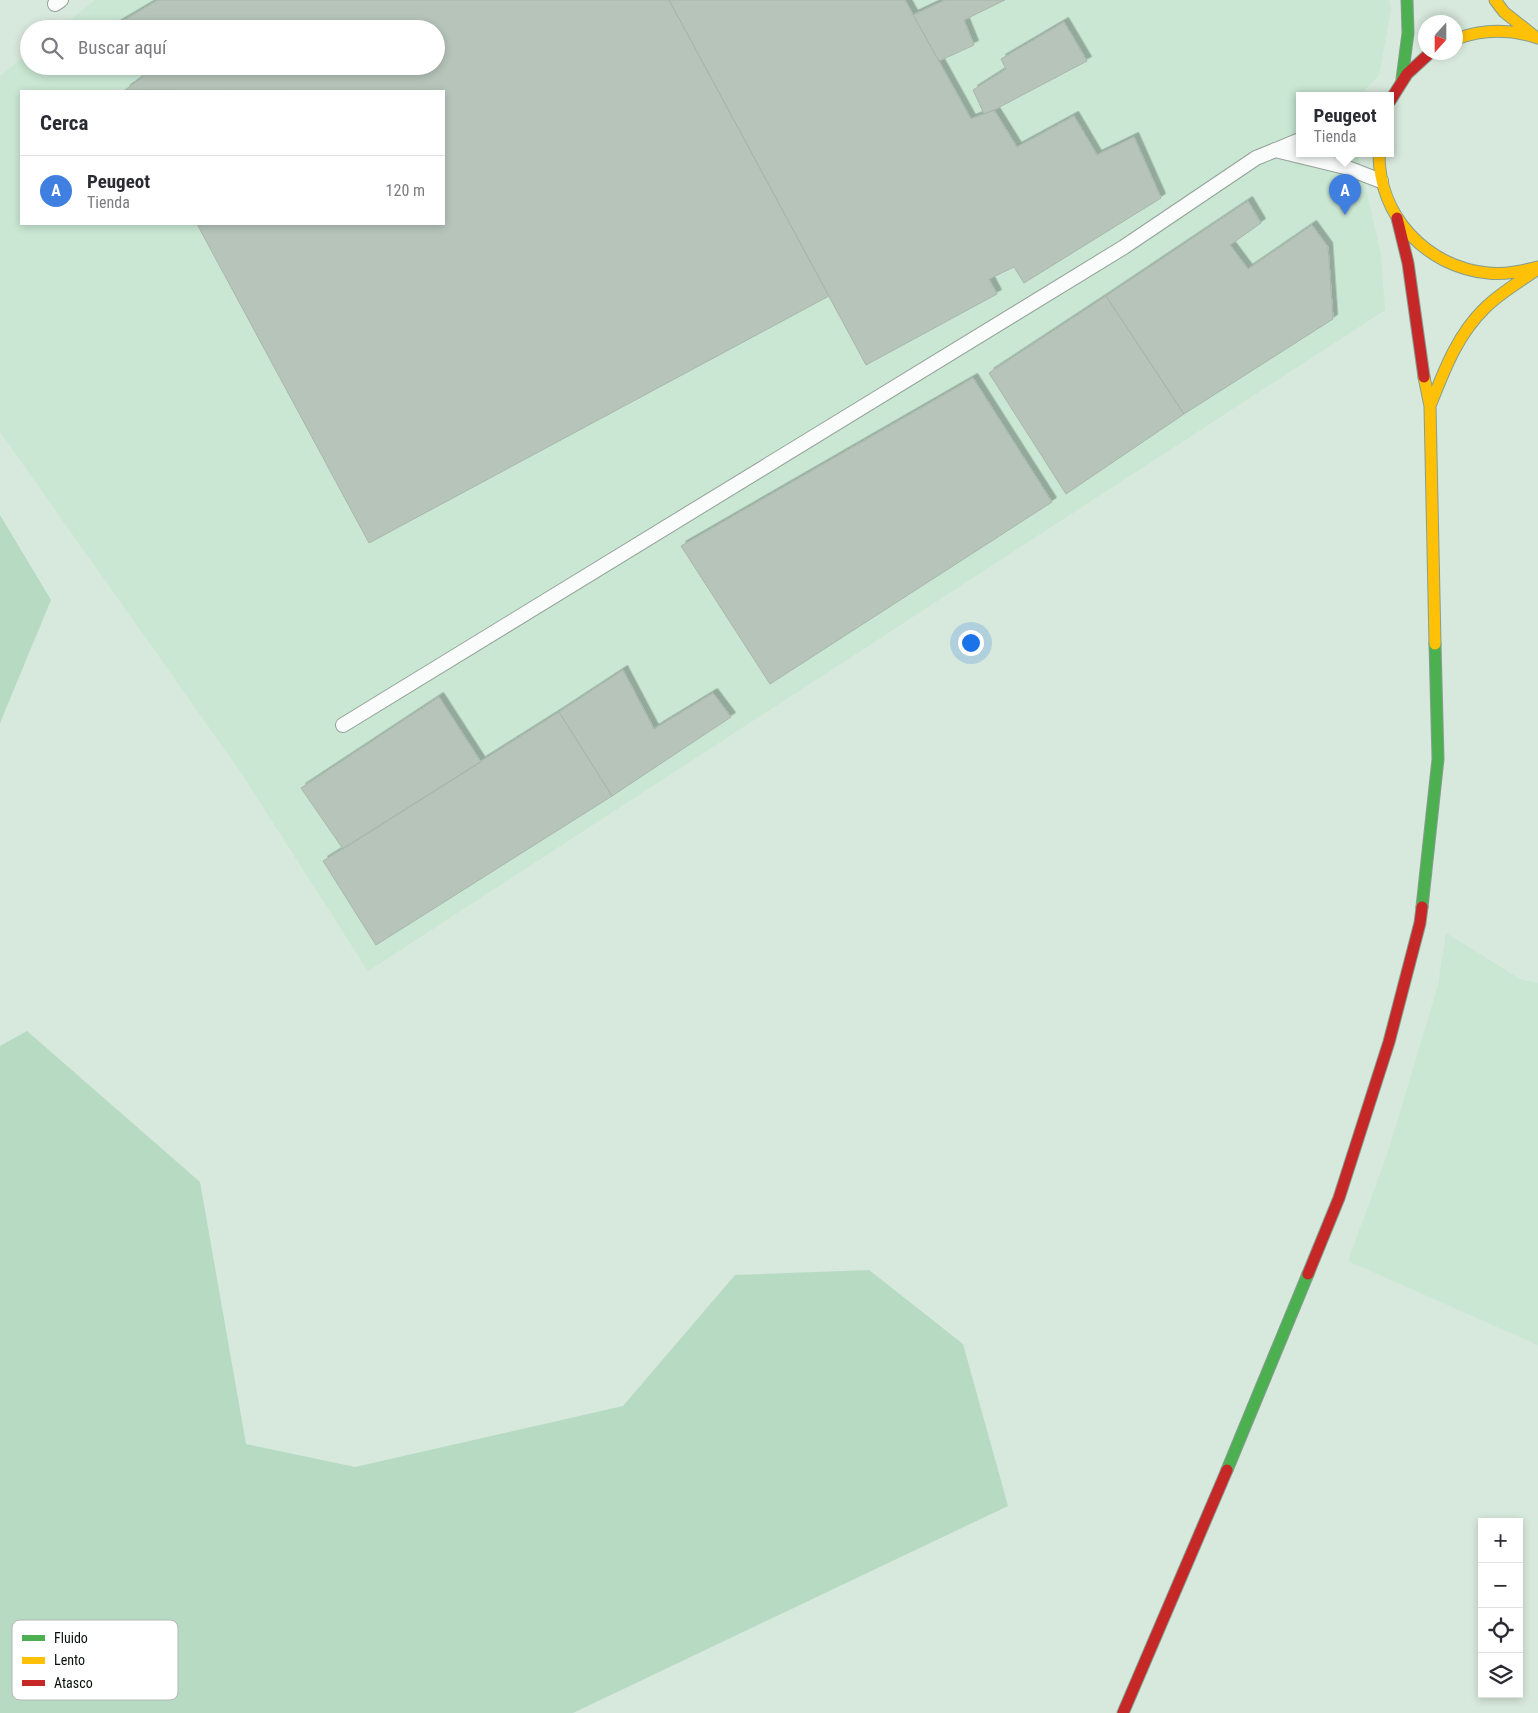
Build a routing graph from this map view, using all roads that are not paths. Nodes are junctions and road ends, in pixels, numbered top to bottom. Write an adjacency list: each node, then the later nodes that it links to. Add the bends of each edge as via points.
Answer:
1 (1407, 0): 6 (main road, via 1408,32)
2 (1495, 0): 4 (main road, via 1504,12)
3 (1463, 37): 4 (main road, via 1485,32)
4 (1536, 37)
5 (1420, 60): 6 (main road)
6 (1401, 81): 7 (lane); 8 (main road)
7 (1389, 92)
8 (1394, 94)
9 (1296, 142): 10 (lane)
10 (1275, 150): 11 (lane); 18 (lane, via 1256,158 1115,253)
11 (1296, 155)
12 (1306, 157): 14 (lane, via 1345,166)
13 (1379, 157): 14 (main road)
14 (1381, 181): 15 (main road)
15 (1397, 218): 16 (main road, via 1414,239 1436,256 1462,268 1488,273); 17 (main road, via 1408,263)
16 (1538, 268): 17 (main road, via 1476,316 1458,343)
17 (1430, 406): 19 (main road, via 1438,759 1420,923 1389,1042 1339,1198)
18 (343, 725)
19 (1122, 1713)

